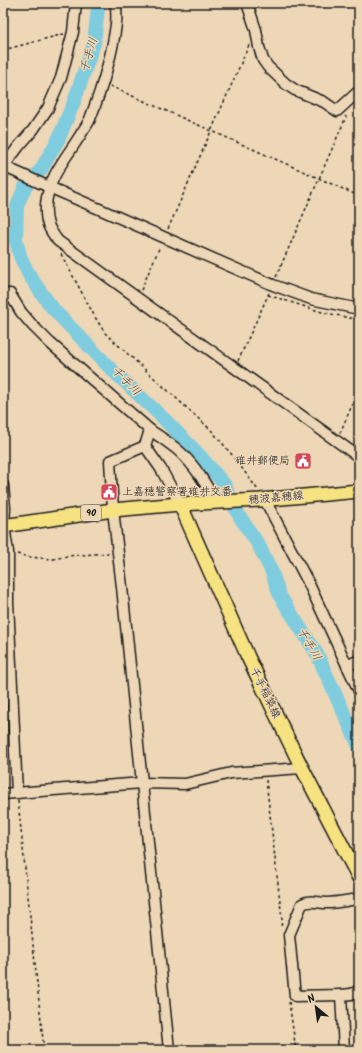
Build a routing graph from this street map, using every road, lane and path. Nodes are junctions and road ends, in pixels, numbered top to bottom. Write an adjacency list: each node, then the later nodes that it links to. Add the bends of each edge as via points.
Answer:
1 (76, 3): 4 (street)
2 (116, 3): 7 (street, via 116,24)
3 (247, 3): 9 (street, via 263,60 268,67 295,90 324,102)
4 (73, 32): 6 (path); 11 (street, via 61,78 48,108)
5 (250, 44): 10 (path)
6 (3, 50)
7 (103, 83): 10 (path); 13 (street, via 89,121 57,170)
8 (359, 91): 9 (street)
9 (337, 111): 12 (path, via 346,117)
10 (211, 132): 12 (path); 16 (path)
11 (5, 167): 13 (street)
12 (320, 178): 14 (path); 17 (path)
13 (49, 188): 15 (street, via 46,202 47,224); 16 (street)
14 (359, 196)
15 (55, 237): 19 (street); 29 (path, via 61,255 105,333 212,431 234,456)
16 (164, 237): 17 (street); 19 (path)
17 (273, 285): 20 (street, via 311,299); 21 (path)
18 (3, 295): 23 (street, via 10,294 21,312 50,343)
19 (137, 298): 21 (street)
20 (359, 309)
21 (235, 368): 24 (street)
22 (359, 389): 24 (path)
23 (150, 430): 25 (street); 30 (street, via 179,452 195,469)
24 (336, 441): 26 (street)
25 (145, 446): 31 (street); 32 (street, via 110,461)
26 (359, 457)
27 (3, 485): 33 (street)
28 (359, 491): 29 (main road, 穂波嘉穂線 / 90)
29 (262, 500): 30 (main road, 穂波嘉穂線 / 90); 37 (street, via 308,582)
30 (217, 503): 31 (main road, 穂波嘉穂線 / 90)
31 (180, 504): 32 (main road, 穂波嘉穂線 / 90); 39 (main road, 千手稲築線, via 248,657)
32 (113, 510): 33 (main road, 穂波嘉穂線 / 90); 35 (street)
33 (4, 526): 34 (street)
34 (8, 552): 35 (path, via 54,559); 42 (street)
35 (118, 552): 41 (street)
36 (359, 660): 37 (street)
37 (347, 666): 38 (street)
38 (359, 691)
39 (302, 768): 40 (street); 44 (main road, 千手稲築線)
40 (265, 771): 41 (street, via 231,773 185,784); 46 (path, via 282,919)
41 (142, 783): 42 (street); 51 (street)
42 (17, 793): 43 (street); 50 (path)
43 (3, 794)
44 (359, 878)
45 (359, 899): 48 (street, via 327,903 305,902 288,935 295,996)
46 (281, 933)
47 (359, 989): 48 (street, via 351,994)
48 (341, 995): 53 (street)
49 (288, 998): 52 (path)
50 (44, 1050)
51 (170, 1050)
52 (296, 1050)
53 (344, 1050)

